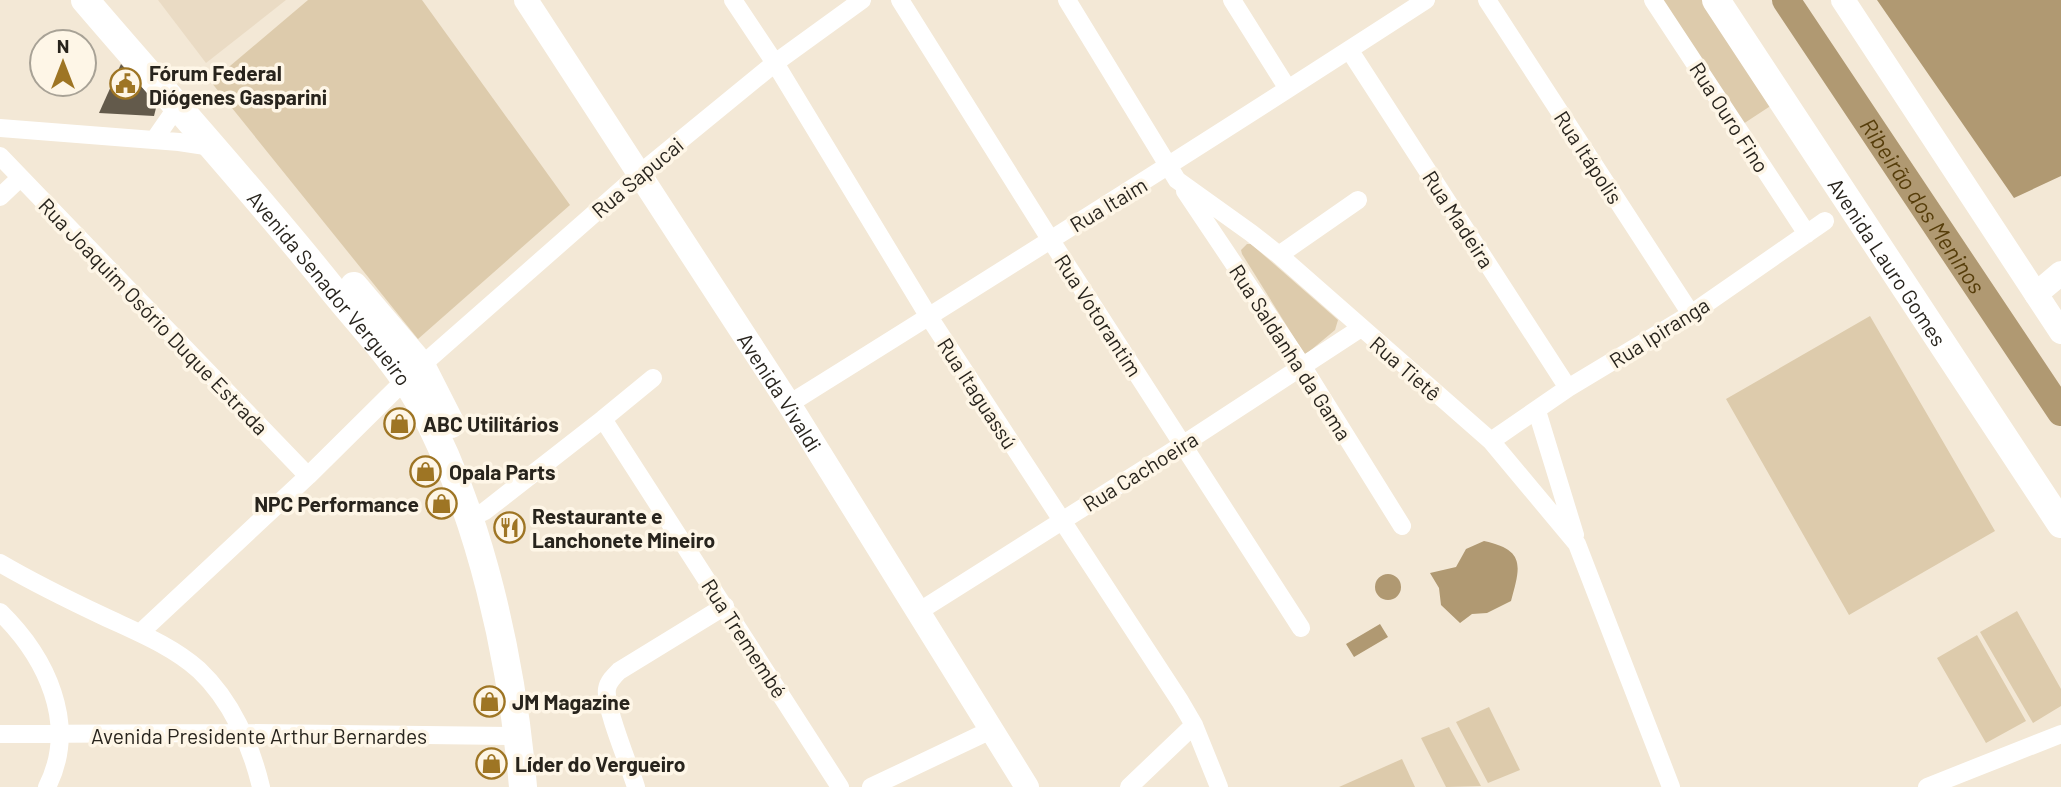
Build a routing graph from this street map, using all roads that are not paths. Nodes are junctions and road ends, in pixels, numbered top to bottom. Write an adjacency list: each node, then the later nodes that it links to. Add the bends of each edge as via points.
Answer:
1 (85, 0): 18 (main road, Avenida Senador Vergueiro)
2 (108, 0): 41 (main road, Avenida Senador Vergueiro)
3 (526, 0): 24 (street, Avenida Vivaldi)
4 (733, 0): 16 (street, Rua Itaguassú)
5 (862, 0): 16 (street, Rua Sapucai)
6 (900, 0): 31 (street, Rua Votorantim)
7 (1067, 0): 23 (street, Rua Tietê)
8 (1232, 0): 17 (street)
9 (1487, 0): 36 (street, Rua Itápolis)
10 (1653, 0): 30 (street, Rua Ouro Fino)
11 (1716, 0): 53 (main road, Avenida Lauro Gomes)
12 (1735, 0): 50 (main road, Avenida Lauro Gomes)
13 (1843, 0): 35 (street)
14 (1414, 3): 15 (street, Rua Itaim)
15 (1350, 51): 17 (street, Rua Itaim); 43 (street, Rua Madeira)
16 (775, 63): 24 (street, Rua Sapucai); 37 (street, Rua Itaguassú)
17 (1288, 89): 23 (street, Rua Itaim)
18 (176, 105): 20 (street); 21 (main road, Avenida Senador Vergueiro)
19 (0, 128): 20 (street)
20 (154, 140): 21 (street)
21 (213, 147): 41 (main road, Avenida Senador Vergueiro)
22 (0, 156): 25 (street, Rua Joaquim Osório Duque Estrada)
23 (1174, 173): 29 (street, Rua Tietê); 31 (street, Rua Itaim); 33 (street, Rua Saldanha da Gama)
24 (638, 175): 41 (street, Rua Sapucai); 44 (street, Avenida Vivaldi)
25 (20, 178): 26 (street); 49 (street, Rua Joaquim Osório Duque Estrada)
26 (0, 197)
27 (1358, 200): 32 (street)
28 (1825, 221): 30 (street, Rua Ipiranga)
29 (1251, 233): 32 (street, Rua Tietê); 33 (street, via 1238,238)
30 (1807, 234): 36 (street, Rua Ipiranga)
31 (1050, 239): 37 (street, Rua Itaim); 48 (street, Rua Votorantim)
32 (1279, 255): 38 (street, Rua Tietê)
33 (1229, 256): 40 (street, Rua Saldanha da Gama)
34 (2061, 273): 35 (street)
35 (2036, 294): 39 (street)
36 (1691, 314): 43 (street, Rua Ipiranga)
37 (929, 317): 44 (street, Rua Itaim); 52 (street, Rua Itaguassú)
38 (1361, 328): 40 (street, Rua Cachoeira); 47 (street, Rua Tietê)
39 (2061, 332)
40 (1303, 367): 48 (street, Rua Cachoeira); 54 (street, Rua Saldanha da Gama)
41 (413, 373): 49 (street, Rua Sapucai); 51 (main road, Avenida Senador Vergueiro, via 419,402)
42 (653, 378): 46 (street)
43 (1569, 388): 45 (street, Rua Ipiranga)
44 (789, 404): 59 (street, Avenida Vivaldi)
45 (1537, 411): 47 (street, Rua Ipiranga); 55 (street)
46 (604, 419): 51 (street); 57 (street, Rua Tremembé)
47 (1491, 441): 55 (street, Rua Tietê)
48 (1182, 446): 52 (street, Rua Cachoeira); 60 (street, Rua Votorantim)
49 (308, 476): 61 (street, Rua Sapucai)
50 (2061, 495)
51 (477, 515): 68 (main road, Avenida Senador Vergueiro, via 482,561)
52 (1061, 522): 59 (street, Rua Cachoeira); 62 (street, Rua Itaguassú)
53 (2061, 524)
54 (1402, 526)
55 (1577, 544): 80 (street, Rua Tietê)
56 (0, 563): 61 (street)
57 (725, 606): 74 (street, via 611,680 608,705); 75 (street, Rua Tremembé)
58 (0, 611): 66 (street, via 45,668)
59 (918, 612): 63 (street, Avenida Vivaldi)
60 (1301, 628)
61 (140, 633): 64 (street, via 200,671 223,698)
62 (1194, 725): 78 (street); 79 (street, Rua Itaguassú)
63 (991, 730): 76 (street); 77 (street, Avenida Vivaldi)
64 (243, 733): 66 (street, Avenida Presidente Arthur Bernardes); 68 (street, Avenida Presidente Arthur Bernardes); 71 (street)
65 (0, 734): 66 (street, Avenida Presidente Arthur Bernardes)
66 (59, 734): 70 (street, via 58,758)
67 (2061, 734): 69 (street)
68 (528, 742): 72 (main road, Avenida Senador Vergueiro); 73 (main road, Avenida Senador Vergueiro)
69 (1937, 785)
70 (47, 787)
71 (261, 787)
72 (523, 787)
73 (541, 787)
74 (636, 787)
75 (840, 787)
76 (871, 787)
77 (1027, 787)
78 (1129, 787)
79 (1219, 787)
80 (1671, 787)

